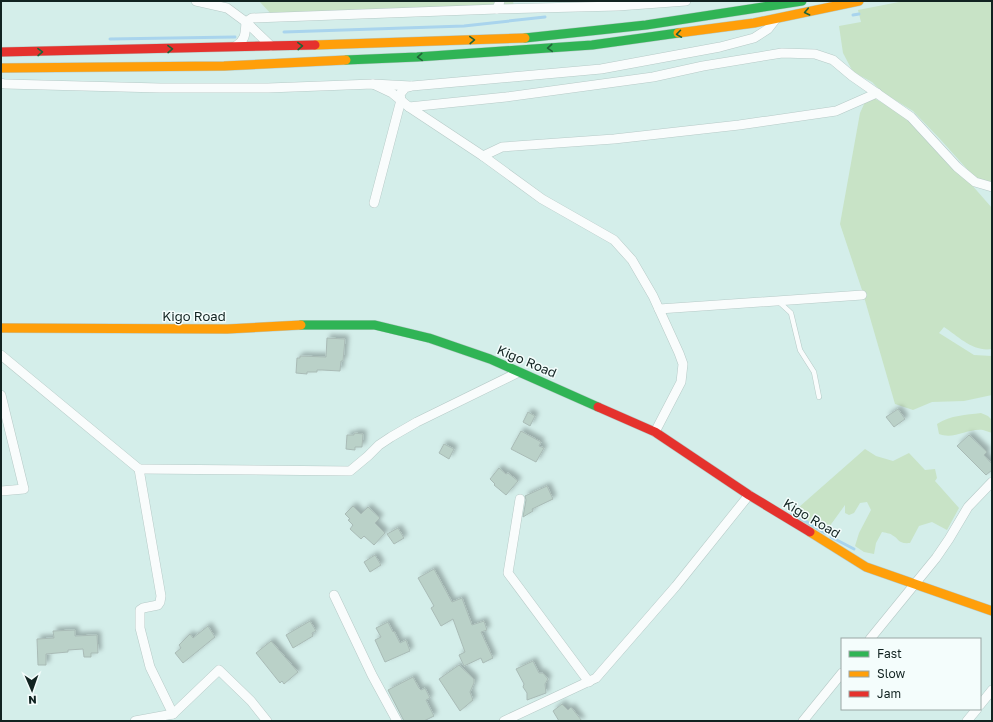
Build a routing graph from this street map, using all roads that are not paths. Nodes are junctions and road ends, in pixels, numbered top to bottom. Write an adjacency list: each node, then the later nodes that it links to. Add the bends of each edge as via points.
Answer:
1 (196, 1): 7 (street, via 227,8)
2 (686, 1): 5 (street, via 618,6)
3 (802, 1): 8 (main road, one-way to 3, via 529,38 646,25)
4 (859, 1): 6 (main road, one-way to 6)
5 (498, 5): 7 (street, via 252,18)
6 (776, 18): 11 (main road, one-way to 11, via 675,35 592,45 460,54 224,66); 14 (street, via 768,29 754,38 720,47 601,69)
7 (246, 22): 8 (street); 9 (street, via 245,37)
8 (272, 47): 9 (main road)
9 (234, 48): 10 (main road, one-way to 9)
10 (1, 52)
11 (1, 68)
12 (1, 83): 13 (street, via 160,88)
13 (373, 84): 14 (street); 16 (street)
14 (412, 86): 16 (street, via 405,88 400,94)
15 (877, 93): 17 (street, via 833,60 815,54 782,53 653,77); 18 (street, via 836,111 614,139 502,148); 19 (street, via 911,117 975,182)
16 (401, 100): 17 (street); 20 (street)
17 (409, 107): 18 (street)
18 (483, 156): 23 (street, via 542,198 614,240 632,260)
19 (992, 187)
20 (374, 203)
21 (862, 295): 22 (street)
22 (778, 300): 23 (street); 28 (lane, via 791,313 800,350 814,372)
23 (659, 309): 29 (street, via 679,353 683,370 681,382)
24 (1, 328): 26 (main road, Kigo Road, via 227,329 375,325 429,338)
25 (1, 355): 30 (street)
26 (519, 372): 29 (main road, Kigo Road); 30 (street, via 391,437 350,471)
27 (1, 395): 32 (street, via 24,489)
28 (819, 397)
29 (655, 432): 33 (main road, Kigo Road)
30 (139, 469): 44 (street, via 161,596 158,605 140,610 140,628 150,667)
31 (992, 482): 35 (street, via 968,507 949,539)
32 (1, 491)
33 (749, 495): 35 (main road, Kigo Road, via 866,567); 40 (street, via 676,586 596,678)
34 (520, 499): 40 (street, via 508,573)
35 (915, 584): 37 (main road, Kigo Road); 38 (street)
36 (334, 595): 47 (street)
37 (992, 611)
38 (871, 638)
39 (841, 674): 49 (street)
40 (589, 682): 48 (street)
41 (992, 690): 42 (street)
42 (981, 704)
43 (976, 710): 50 (street)
44 (173, 714): 45 (street); 46 (street, via 219,670 251,701)
45 (135, 721)
46 (267, 721)
47 (397, 721)
48 (504, 721)
49 (804, 721)
50 (967, 721)

